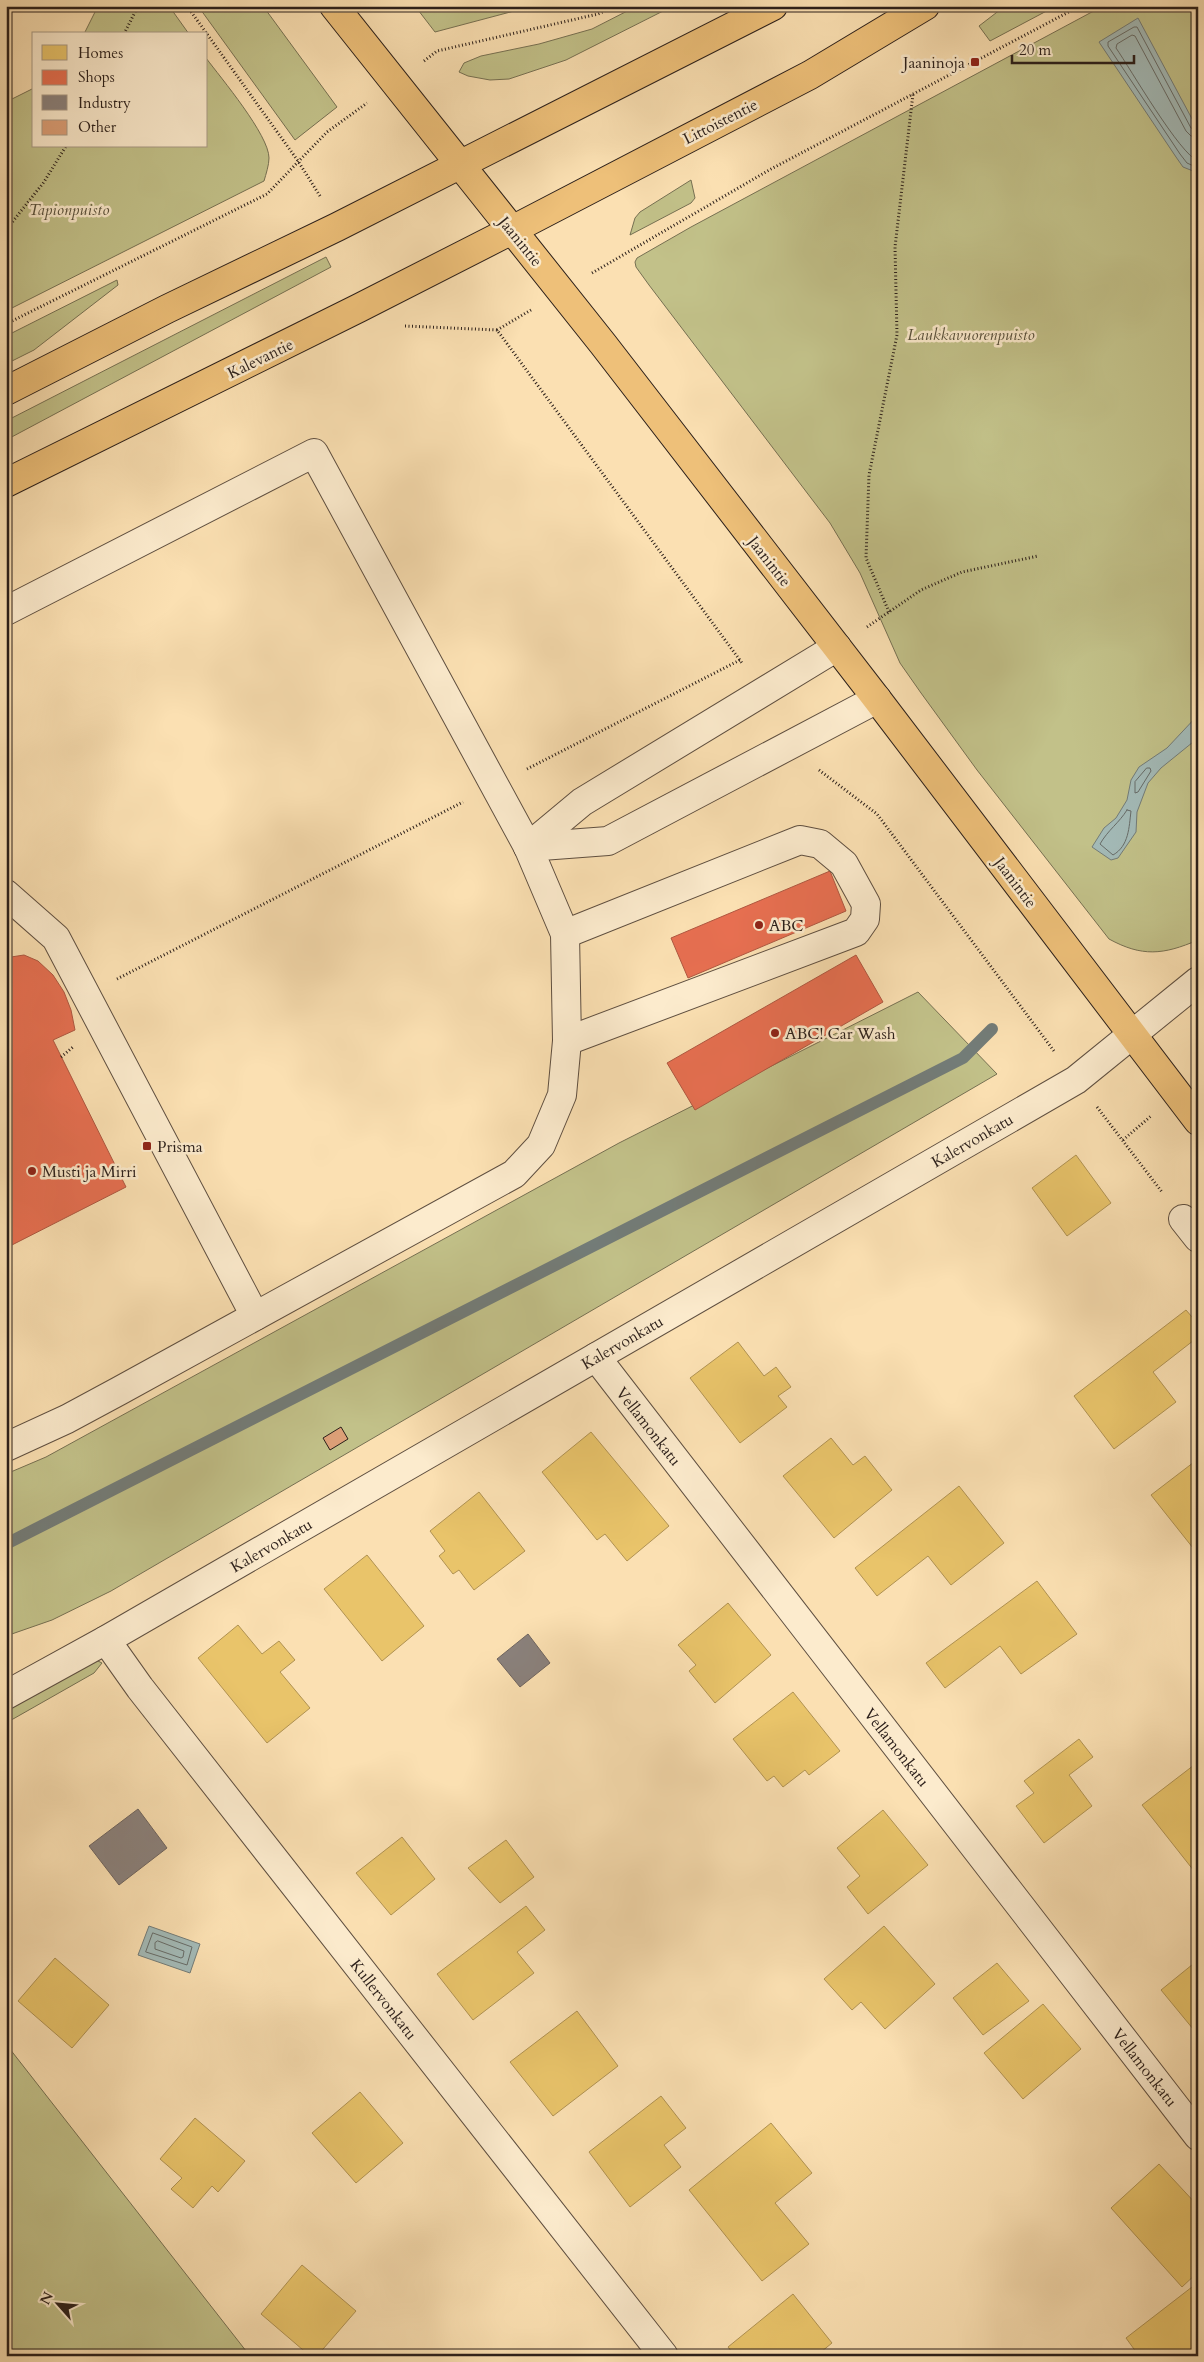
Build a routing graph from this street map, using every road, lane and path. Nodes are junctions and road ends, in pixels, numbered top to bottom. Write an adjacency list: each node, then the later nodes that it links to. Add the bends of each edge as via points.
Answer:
1 (138, 6): 8 (path)
2 (187, 6): 9 (path)
3 (334, 6): 16 (main road, Jaanintie)
4 (615, 6): 11 (path, via 598,14)
5 (773, 6): 16 (main road)
6 (925, 6): 19 (main road, Littoistentie, via 810,75)
7 (1080, 6): 12 (path)
8 (125, 32)
9 (206, 32)
10 (208, 35): 15 (path)
11 (437, 51)
12 (914, 94): 20 (path, via 771,169); 26 (path, via 896,247 897,335 868,475 866,558)
13 (327, 132): 15 (path)
14 (65, 148): 18 (path, via 44,182)
15 (298, 161): 17 (path); 21 (path, via 267,194)
16 (458, 164): 19 (main road, Jaanintie); 22 (main road)
17 (311, 180)
18 (6, 230)
19 (512, 230): 23 (main road, Kalevantie); 27 (main road, Jaanintie)
20 (636, 246)
21 (6, 324)
22 (6, 391)
23 (6, 483)
24 (1038, 556): 26 (path, via 962,572 921,590)
25 (6, 611): 30 (street, via 314,454)
26 (889, 612): 27 (path)
27 (837, 647): 29 (main road, Jaanintie); 31 (street, via 582,802)
28 (740, 660): 30 (path)
29 (877, 698): 31 (street, via 608,841); 36 (main road, Jaanintie)
30 (494, 786): 31 (street); 35 (path)
31 (528, 847): 33 (street)
32 (6, 894): 35 (street, via 56,938)
33 (566, 934): 37 (street); 37 (street, via 800,840 820,844 844,864 866,904 865,920 856,932)
34 (1198, 981): 36 (street, Kalervonkatu)
35 (86, 995): 39 (street)
36 (1130, 1034): 38 (main road, Jaanintie); 40 (street, Kalervonkatu, via 1076,1080)
37 (566, 1041): 39 (street, via 562,1095 541,1145 514,1174)
38 (1198, 1121)
39 (255, 1316): 41 (street, via 68,1418)
40 (596, 1358): 42 (street, Kalervonkatu); 44 (street, Vellamonkatu)
41 (6, 1447)
42 (106, 1640): 43 (street, Kalervonkatu); 45 (street, Kullervonkatu, via 140,1688)
43 (6, 1695)
44 (1198, 2136)
45 (664, 2356)

